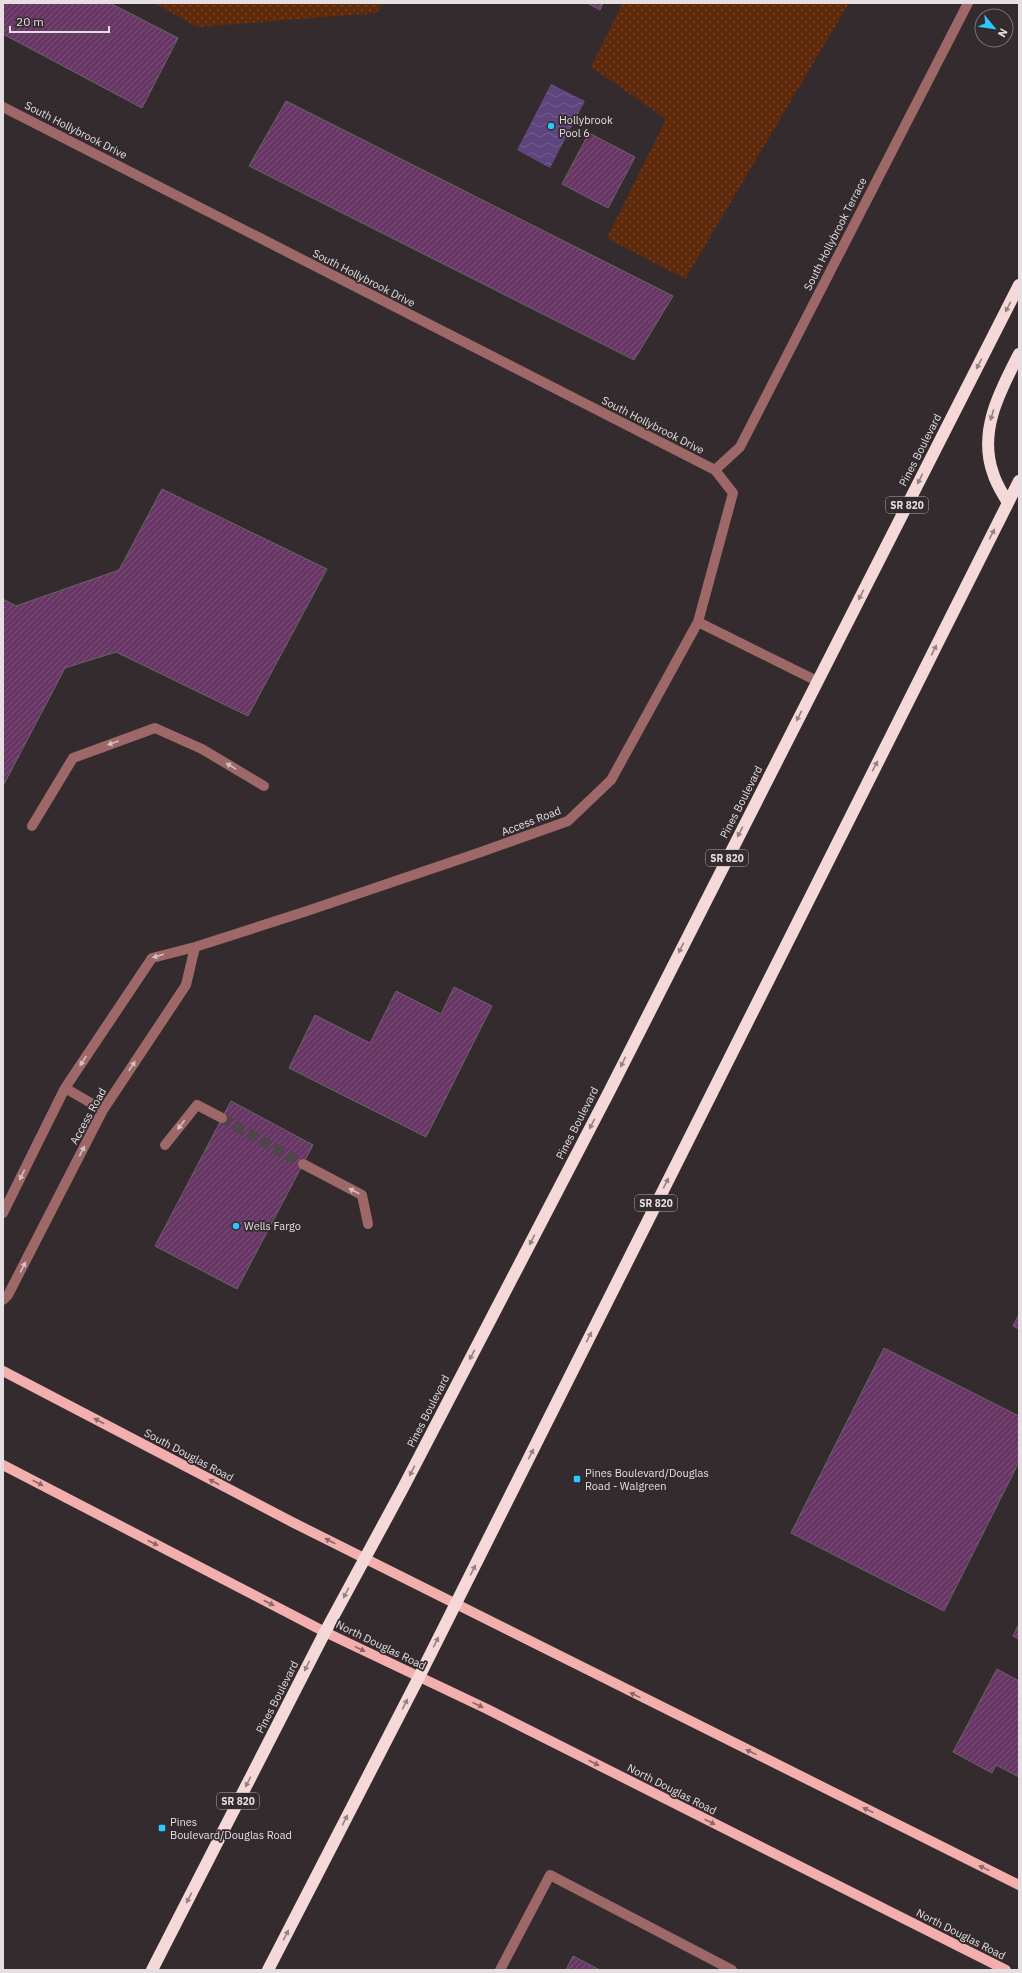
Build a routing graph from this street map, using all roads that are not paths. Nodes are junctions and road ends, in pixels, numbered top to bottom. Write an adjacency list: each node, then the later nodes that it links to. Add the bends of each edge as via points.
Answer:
1 (968, 3): 5 (street, South Hollybrook Terrace, via 740,447)
2 (3, 107): 5 (street, South Hollybrook Drive)
3 (1019, 285): 9 (highway, Pines Boulevard / SR 820, one-way to 9)
4 (1019, 354): 7 (highway, one-way to 7, via 999,393 988,430 988,453 993,474)
5 (715, 470): 8 (street, Access Road, via 733,493)
6 (1019, 481): 7 (highway, SR 820)
7 (1008, 504): 24 (highway, SR 820, one-way to 7)
8 (698, 622): 9 (street); 12 (street, Access Road, via 611,780 568,820 482,852)
9 (817, 681): 23 (highway, Pines Boulevard / SR 820, one-way to 23, via 606,1096)
10 (264, 786): 11 (street, one-way to 11, via 202,749 155,728 73,758)
11 (32, 826)
12 (196, 947): 13 (street, Access Road, one-way to 13, via 152,958); 14 (street, Access Road, one-way to 12, via 186,985)
13 (65, 1088): 14 (street); 18 (street, Access Road, one-way to 18)
14 (103, 1110): 20 (street, Access Road, one-way to 14, via 8,1295)
15 (222, 1118): 16 (street, one-way to 16, via 197,1105)
16 (165, 1145)
17 (303, 1164): 19 (street, one-way to 17, via 362,1195)
18 (3, 1213)
19 (368, 1224)
20 (3, 1300)
21 (3, 1371): 23 (main road, South Douglas Road, one-way to 21)
22 (3, 1465): 25 (main road, one-way to 25)
23 (365, 1558): 24 (main road); 25 (highway, Pines Boulevard / SR 820, one-way to 25)
24 (455, 1605): 26 (highway, SR 820, one-way to 24); 27 (main road, one-way to 24)
25 (325, 1632): 26 (main road, North Douglas Road, one-way to 26); 28 (highway, Pines Boulevard / SR 820, one-way to 28)
26 (419, 1677): 29 (highway, SR 820, one-way to 26); 32 (main road, North Douglas Road, one-way to 32)
27 (1019, 1885)
28 (152, 1970)
29 (268, 1970)
30 (500, 1970): 31 (street, via 550,1875)
31 (732, 1970)
32 (1006, 1970)

